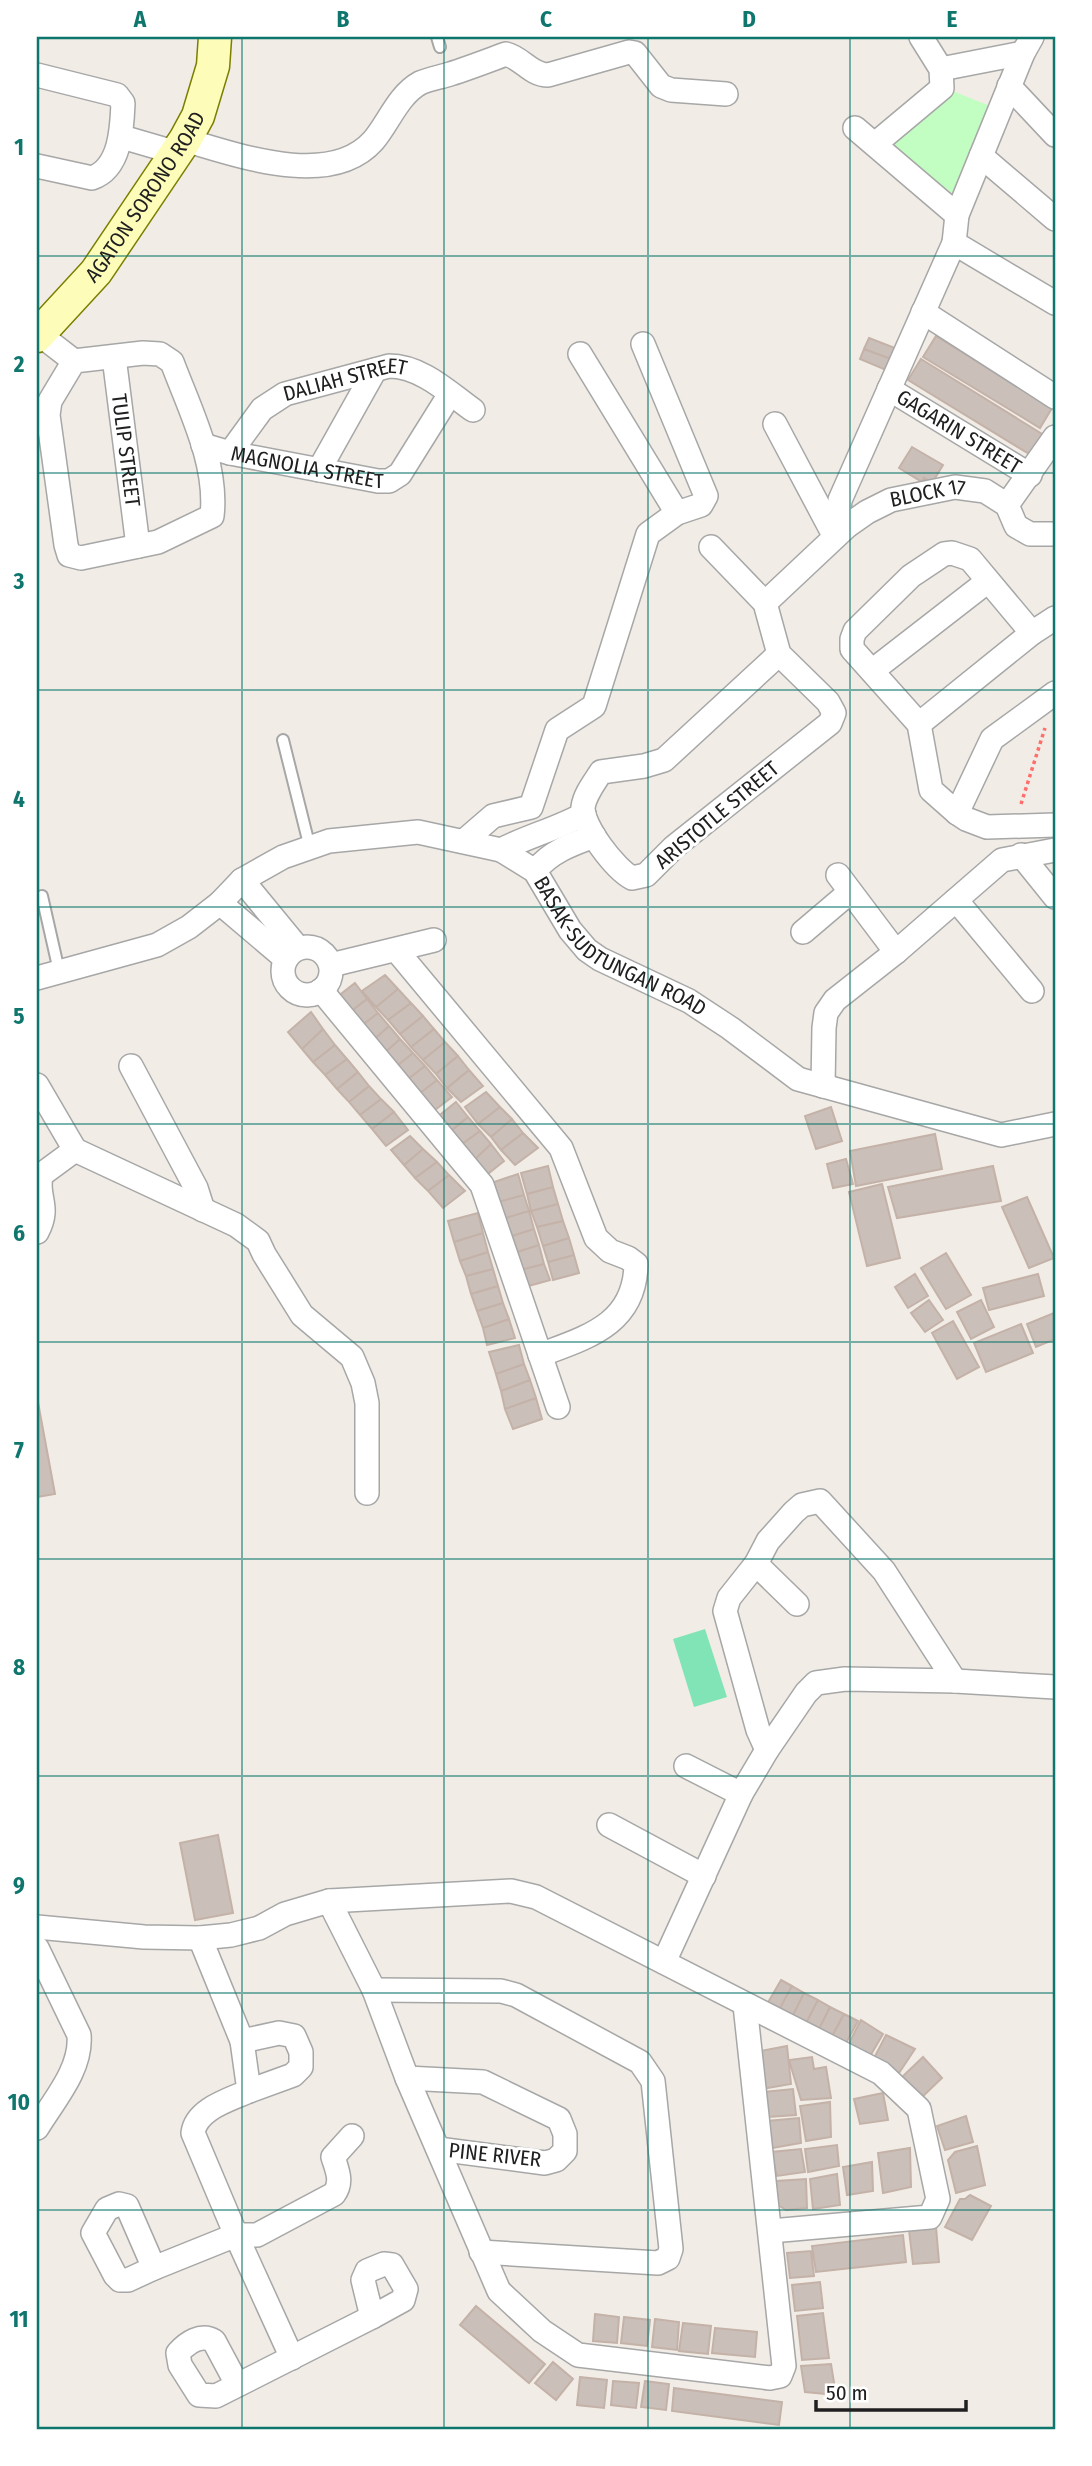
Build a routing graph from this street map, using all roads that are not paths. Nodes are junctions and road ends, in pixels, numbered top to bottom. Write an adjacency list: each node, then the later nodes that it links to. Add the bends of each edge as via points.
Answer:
1 (215, 37): 12 (street, AGATON SORONO ROAD, via 213,66 198,116)
2 (920, 37): 4 (street)
3 (1028, 45): 4 (street); 6 (street)
4 (941, 69): 11 (street, via 942,88)
5 (37, 75): 10 (street, via 119,96 124,103)
6 (1009, 86): 9 (street); 13 (street)
7 (726, 94): 12 (street, via 661,86 635,53 548,75 506,54 418,84 392,111 373,141 342,161 302,166 264,163)
8 (855, 128): 11 (street)
9 (1055, 135)
10 (122, 137): 12 (street); 14 (street, via 97,177)
11 (875, 144): 15 (street)
12 (181, 147): 20 (street, AGATON SORONO ROAD, via 96,272)
13 (981, 156): 15 (street); 16 (street)
14 (37, 166)
15 (957, 215): 17 (street)
16 (1055, 219)
17 (954, 243): 18 (street); 19 (street)
18 (1052, 294)
19 (923, 312): 26 (street); 28 (street)
20 (38, 335): 24 (street)
21 (643, 344): 37 (street, via 706,496 701,505)
22 (580, 354): 37 (street)
23 (114, 357): 24 (street); 32 (street, via 160,354 172,362); 40 (street, TULIP STREET)
24 (74, 361): 40 (street, via 50,401 48,415 69,555 81,558)
25 (375, 370): 27 (street, DALIAH STREET, via 402,366); 33 (street, DALIAH STREET, via 285,394 262,410); 34 (street)
26 (889, 389): 35 (street, GAGARIN STREET); 38 (street, via 840,500)
27 (450, 394): 29 (street, DALIAH STREET); 34 (street, MAGNOLIA STREET, via 400,474 390,481)
28 (1055, 397)
29 (473, 410)
30 (775, 424): 38 (street)
31 (1055, 437): 35 (street)
32 (203, 445): 33 (street, MAGNOLIA STREET); 40 (street, via 213,490 212,516 158,542)
33 (230, 453): 34 (street, MAGNOLIA STREET)
34 (319, 470)
35 (1030, 475): 36 (street)
36 (1007, 505): 38 (street, BLOCK 17, via 985,491 955,487 891,500); 39 (street, BLOCK 17, via 1016,526 1030,534)
37 (677, 513): 55 (street, via 648,534 594,706 557,730 531,807 493,816)
38 (841, 532): 43 (street, BLOCK 17)
39 (1055, 534)
40 (138, 546)
41 (711, 547): 43 (street)
42 (988, 581): 45 (street); 47 (street); 47 (street, via 971,559 952,553 911,576 855,631 852,649)
43 (765, 603): 46 (street)
44 (1055, 618): 45 (street)
45 (1032, 634): 49 (street)
46 (779, 654): 51 (street, via 664,760 601,772); 54 (street, ARISTOTLE STREET, via 828,702 834,713 830,723 674,847 646,875 632,878 620,872)
47 (872, 671): 49 (street)
48 (1055, 693): 52 (street, via 992,739)
49 (919, 724): 52 (street, via 932,790)
50 (283, 740): 56 (lane)
51 (583, 809): 54 (street, ARISTOTLE STREET); 57 (street, via 561,827 527,836)
52 (957, 813): 53 (street, via 987,827)
53 (1055, 825)
54 (594, 836): 60 (street, via 545,858)
55 (464, 841): 56 (street, BASAK-SUDTUNGAN ROAD, via 418,832 328,841); 57 (street, BASAK-SUDTUNGAN ROAD)
56 (310, 848): 61 (street, BASAK-SUDTUNGAN ROAD)
57 (501, 850): 60 (street, BASAK-SUDTUNGAN ROAD)
58 (1055, 850): 59 (street)
59 (1021, 855): 63 (street); 64 (street, via 1002,860)
60 (535, 871): 78 (street, BASAK-SUDTUNGAN ROAD, via 587,950 689,1001 798,1079)
61 (242, 880): 65 (street, BASAK-SUDTUNGAN ROAD); 70 (street)
62 (42, 896): 72 (lane)
63 (1055, 897)
64 (956, 900): 69 (street); 75 (street)
65 (220, 903): 70 (street); 72 (street, BASAK-SUDTUNGAN ROAD, via 157,945)
66 (803, 932): 69 (street, via 844,883)
67 (434, 940): 68 (street)
68 (397, 951): 71 (street); 84 (street, via 561,1148 596,1238 636,1264 636,1280 627,1304 611,1322)
69 (896, 952): 78 (street, via 835,1000 826,1013)
70 (292, 954): 71 (street, via 315,947); 74 (street, via 283,975 291,989 306,995)
71 (331, 965): 74 (street, via 330,979)
72 (59, 971): 73 (street, BASAK-SUDTUNGAN ROAD)
73 (37, 978)
74 (321, 990): 84 (street, via 482,1185)
75 (1032, 991)
76 (131, 1066): 82 (street, via 196,1188)
77 (37, 1086): 80 (street)
78 (823, 1087): 79 (street, BASAK-SUDTUNGAN ROAD, via 1001,1135)
79 (1055, 1124)
80 (75, 1150): 81 (street); 82 (street)
81 (39, 1176): 83 (street, via 44,1212)
82 (203, 1210): 86 (street, via 258,1241 302,1315 352,1357 367,1403)
83 (37, 1232)
84 (540, 1355): 85 (street)
85 (558, 1407)
86 (367, 1493)
87 (756, 1564): 88 (street); 89 (street, via 768,1541 794,1512 820,1501 884,1571); 91 (street, via 729,1598 725,1611)
88 (797, 1604)
89 (955, 1681): 90 (street); 91 (street, via 845,1679 816,1683)
90 (1055, 1686)
91 (767, 1750): 93 (street)
92 (686, 1766): 93 (street)
93 (741, 1794): 95 (street)
94 (609, 1825): 95 (street)
95 (704, 1876): 100 (street)
96 (329, 1901): 98 (street, via 285,1914 259,1928); 100 (street, via 511,1891 536,1897); 101 (street)
97 (37, 1928): 98 (street)
98 (200, 1938): 103 (street)
99 (37, 1948): 106 (street, via 79,2035 80,2048 77,2062)
100 (664, 1962): 102 (street)
101 (374, 1990): 104 (street); 111 (street, via 516,1995 640,2062 653,2081 671,2249 668,2258 658,2263)
102 (744, 2005): 109 (street); 109 (street, via 881,2073 919,2109 939,2199 930,2217)
103 (242, 2041): 105 (street); 105 (street, via 279,2033 294,2036 301,2052 301,2067 293,2075)
104 (407, 2078): 108 (street); 108 (street, PINE RIVER, via 483,2082 559,2119 565,2134 565,2151 545,2164)
105 (249, 2091): 110 (street, via 204,2113 194,2123 193,2133)
106 (37, 2128)
107 (352, 2136): 110 (street, via 333,2157 339,2178 334,2194 257,2235)
108 (438, 2149): 111 (street)
109 (771, 2231): 111 (street, via 784,2367 780,2376 770,2378 578,2355 499,2291)
110 (236, 2235): 112 (street); 114 (street)
111 (481, 2252)
112 (154, 2268)
113 (372, 2317): 114 (street)
114 (292, 2358): 115 (street)
115 (237, 2384)

